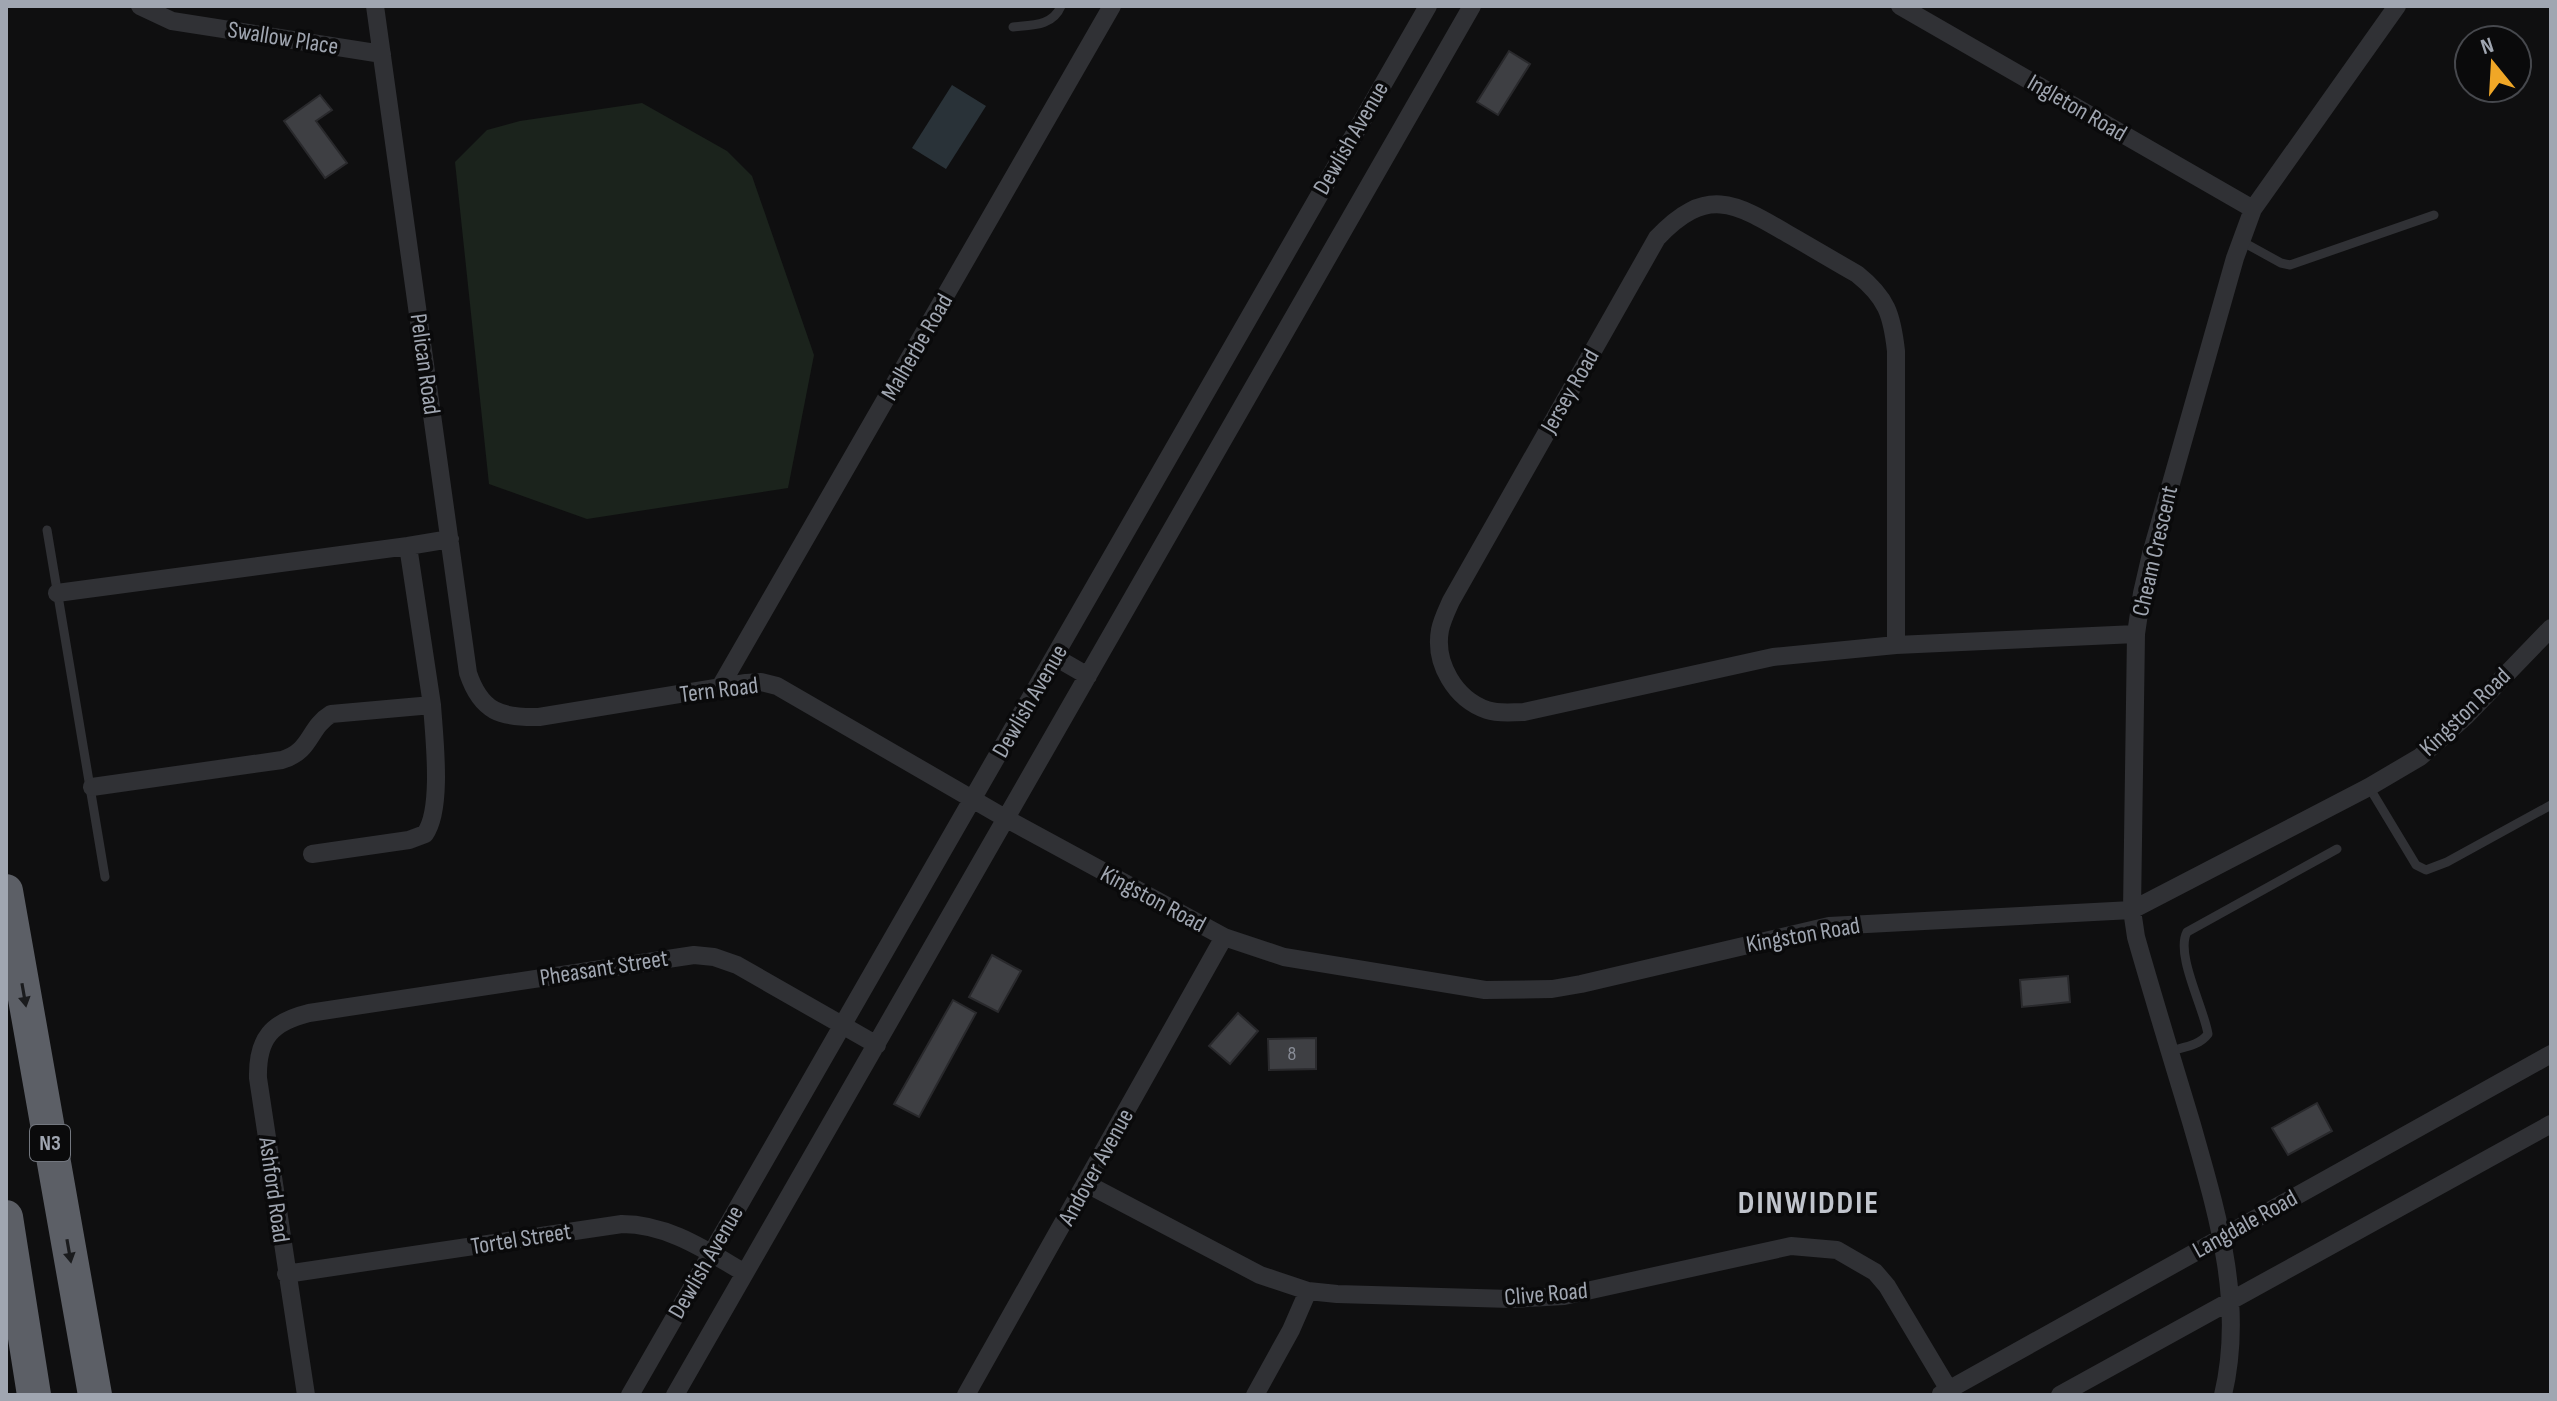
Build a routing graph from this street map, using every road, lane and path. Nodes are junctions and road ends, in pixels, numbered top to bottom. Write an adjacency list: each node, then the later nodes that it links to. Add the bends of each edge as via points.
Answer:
1 (140, 6): 10 (street, Swallow Place, via 172,21)
2 (375, 6): 10 (street, Pelican Road)
3 (1061, 6): 9 (lane, via 1058,15 1040,25)
4 (1112, 6): 24 (street, Malherbe Road)
5 (1428, 6): 14 (street, Dewlish Avenue)
6 (1472, 6): 14 (street, Dewlish Avenue)
7 (1900, 6): 11 (street, Ingleton Road)
8 (2397, 6): 11 (street, Cheam Crescent)
9 (1013, 27)
10 (382, 54): 16 (street, Pelican Road)
11 (2253, 209): 13 (street, Cheam Crescent)
12 (2434, 215): 13 (lane, via 2290,265)
13 (2241, 241): 20 (street, Cheam Crescent, via 2151,554)
14 (1251, 354): 22 (street, Dewlish Avenue); 23 (street, Dewlish Avenue)
15 (47, 530): 18 (lane)
16 (450, 539): 17 (street); 26 (street, Pelican Road, via 468,673 478,696)
17 (408, 546): 18 (street); 25 (street)
18 (57, 593): 27 (lane)
19 (2551, 628): 28 (street, Kingston Road, via 2420,757)
20 (2136, 634): 21 (street, Jersey Road); 36 (street, Cheam Crescent)
21 (1896, 645): 21 (street, Jersey Road, via 1773,657 1524,712 1487,710 1451,682 1439,649 1439,632 1451,601 1657,238 1685,214 1721,204 1749,211 1857,274 1884,301 1896,351)
22 (1055, 657): 23 (street); 29 (street, Dewlish Avenue)
23 (1088, 676): 31 (street, Dewlish Avenue)
24 (720, 687): 26 (street, Tern Road, via 539,717); 29 (street, Tern Road, via 761,682 777,686)
25 (432, 705): 27 (street, via 331,714 302,751 282,760); 33 (street, via 436,770 432,817 425,834)
26 (496, 712)
27 (92, 787): 34 (lane)
28 (2369, 787): 30 (lane, via 2416,865 2426,870); 36 (street, Kingston Road)
29 (973, 799): 31 (street, Tern Road); 39 (street, Dewlish Avenue)
30 (2551, 805)
31 (1005, 818): 37 (street, Kingston Road); 40 (street, Dewlish Avenue)
32 (2337, 849): 41 (lane, via 2187,932 2184,953 2208,1034 2203,1041)
33 (312, 854)
34 (105, 877)
35 (6, 891): 54 (highway, N3, one-way to 54)
36 (2132, 910): 37 (street, Kingston Road, via 1829,926 1581,984 1519,990 1485,990 1284,957); 41 (street, Cheam Crescent)
37 (1224, 937): 44 (street, Andover Avenue)
38 (309, 1013): 39 (street, Pheasant Street, via 694,955 737,965); 49 (street, Ashford Road, via 281,1022 270,1032 258,1062)
39 (842, 1026): 40 (street, Pheasant Street); 47 (street, Dewlish Avenue)
40 (877, 1045): 48 (street, Dewlish Avenue)
41 (2170, 1051): 46 (street, Cheam Crescent)
42 (2551, 1054): 46 (street, Langdale Road)
43 (2551, 1124): 51 (street)
44 (1087, 1184): 50 (street, Clive Road, via 1260,1275); 58 (street, Andover Avenue)
45 (6, 1217): 53 (highway)
46 (2222, 1236): 51 (street, Cheam Crescent); 52 (street, Langdale Road)
47 (710, 1253): 48 (street, Tortel Street); 49 (street, Tortel Street, via 646,1224 622,1224); 56 (street, Dewlish Avenue)
48 (745, 1273): 57 (street, Dewlish Avenue)
49 (286, 1274): 55 (street, Ashford Road)
50 (1308, 1291): 52 (street, Clive Road, via 1551,1298 1767,1250 1814,1246 1837,1250 1875,1272); 59 (street)
51 (2231, 1302): 60 (street); 61 (street, Cheam Crescent, via 2231,1360)
52 (1946, 1393)
53 (34, 1395)
54 (95, 1395)
55 (306, 1395)
56 (630, 1395)
57 (675, 1395)
58 (966, 1395)
59 (1255, 1395)
60 (2060, 1395)
61 (2223, 1395)

